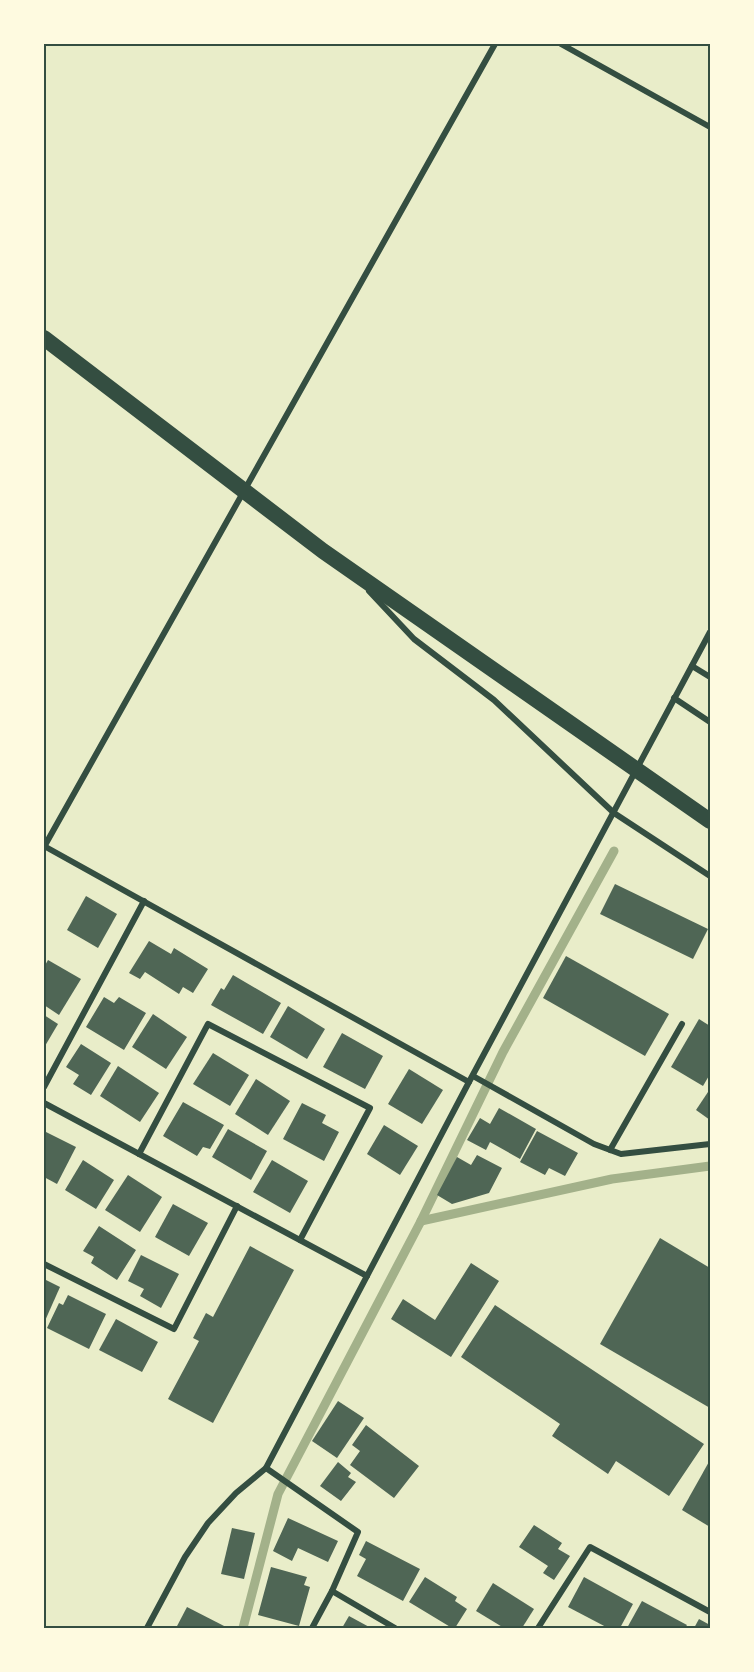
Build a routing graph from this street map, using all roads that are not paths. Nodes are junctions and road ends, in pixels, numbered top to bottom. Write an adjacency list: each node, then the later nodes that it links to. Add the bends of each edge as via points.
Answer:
1 (495, 44): 5 (street)
2 (561, 44): 3 (street)
3 (711, 127)
4 (44, 338): 5 (highway)
5 (243, 490): 6 (highway); 15 (street)
6 (348, 568): 12 (highway); 13 (street, via 414,639 494,700)
7 (711, 633): 8 (street)
8 (692, 666): 9 (street); 10 (street)
9 (711, 677)
10 (674, 698): 11 (street); 12 (street)
11 (711, 722)
12 (637, 769): 13 (street); 14 (highway)
13 (614, 813): 16 (street); 19 (street)
14 (711, 821)
15 (44, 846): 17 (street)
16 (711, 876)
17 (144, 901): 19 (street); 20 (street)
18 (682, 1024): 23 (street)
19 (470, 1079): 23 (street, via 492,1086); 28 (street)
20 (44, 1087)
21 (44, 1103): 24 (street)
22 (711, 1144): 23 (street, via 621,1154)
23 (610, 1150)
24 (139, 1154): 25 (street); 26 (street, via 208,1024 370,1108)
25 (237, 1206): 26 (street); 27 (street, via 174,1329)
26 (300, 1240): 28 (street)
27 (44, 1264)
28 (367, 1276): 29 (street)
29 (266, 1468): 30 (street, via 358,1532); 32 (street, via 236,1492 208,1523)
30 (332, 1591): 33 (street); 34 (street)
31 (711, 1612): 35 (street, via 590,1547)
32 (147, 1629)
33 (312, 1629)
34 (395, 1629)
35 (538, 1629)

